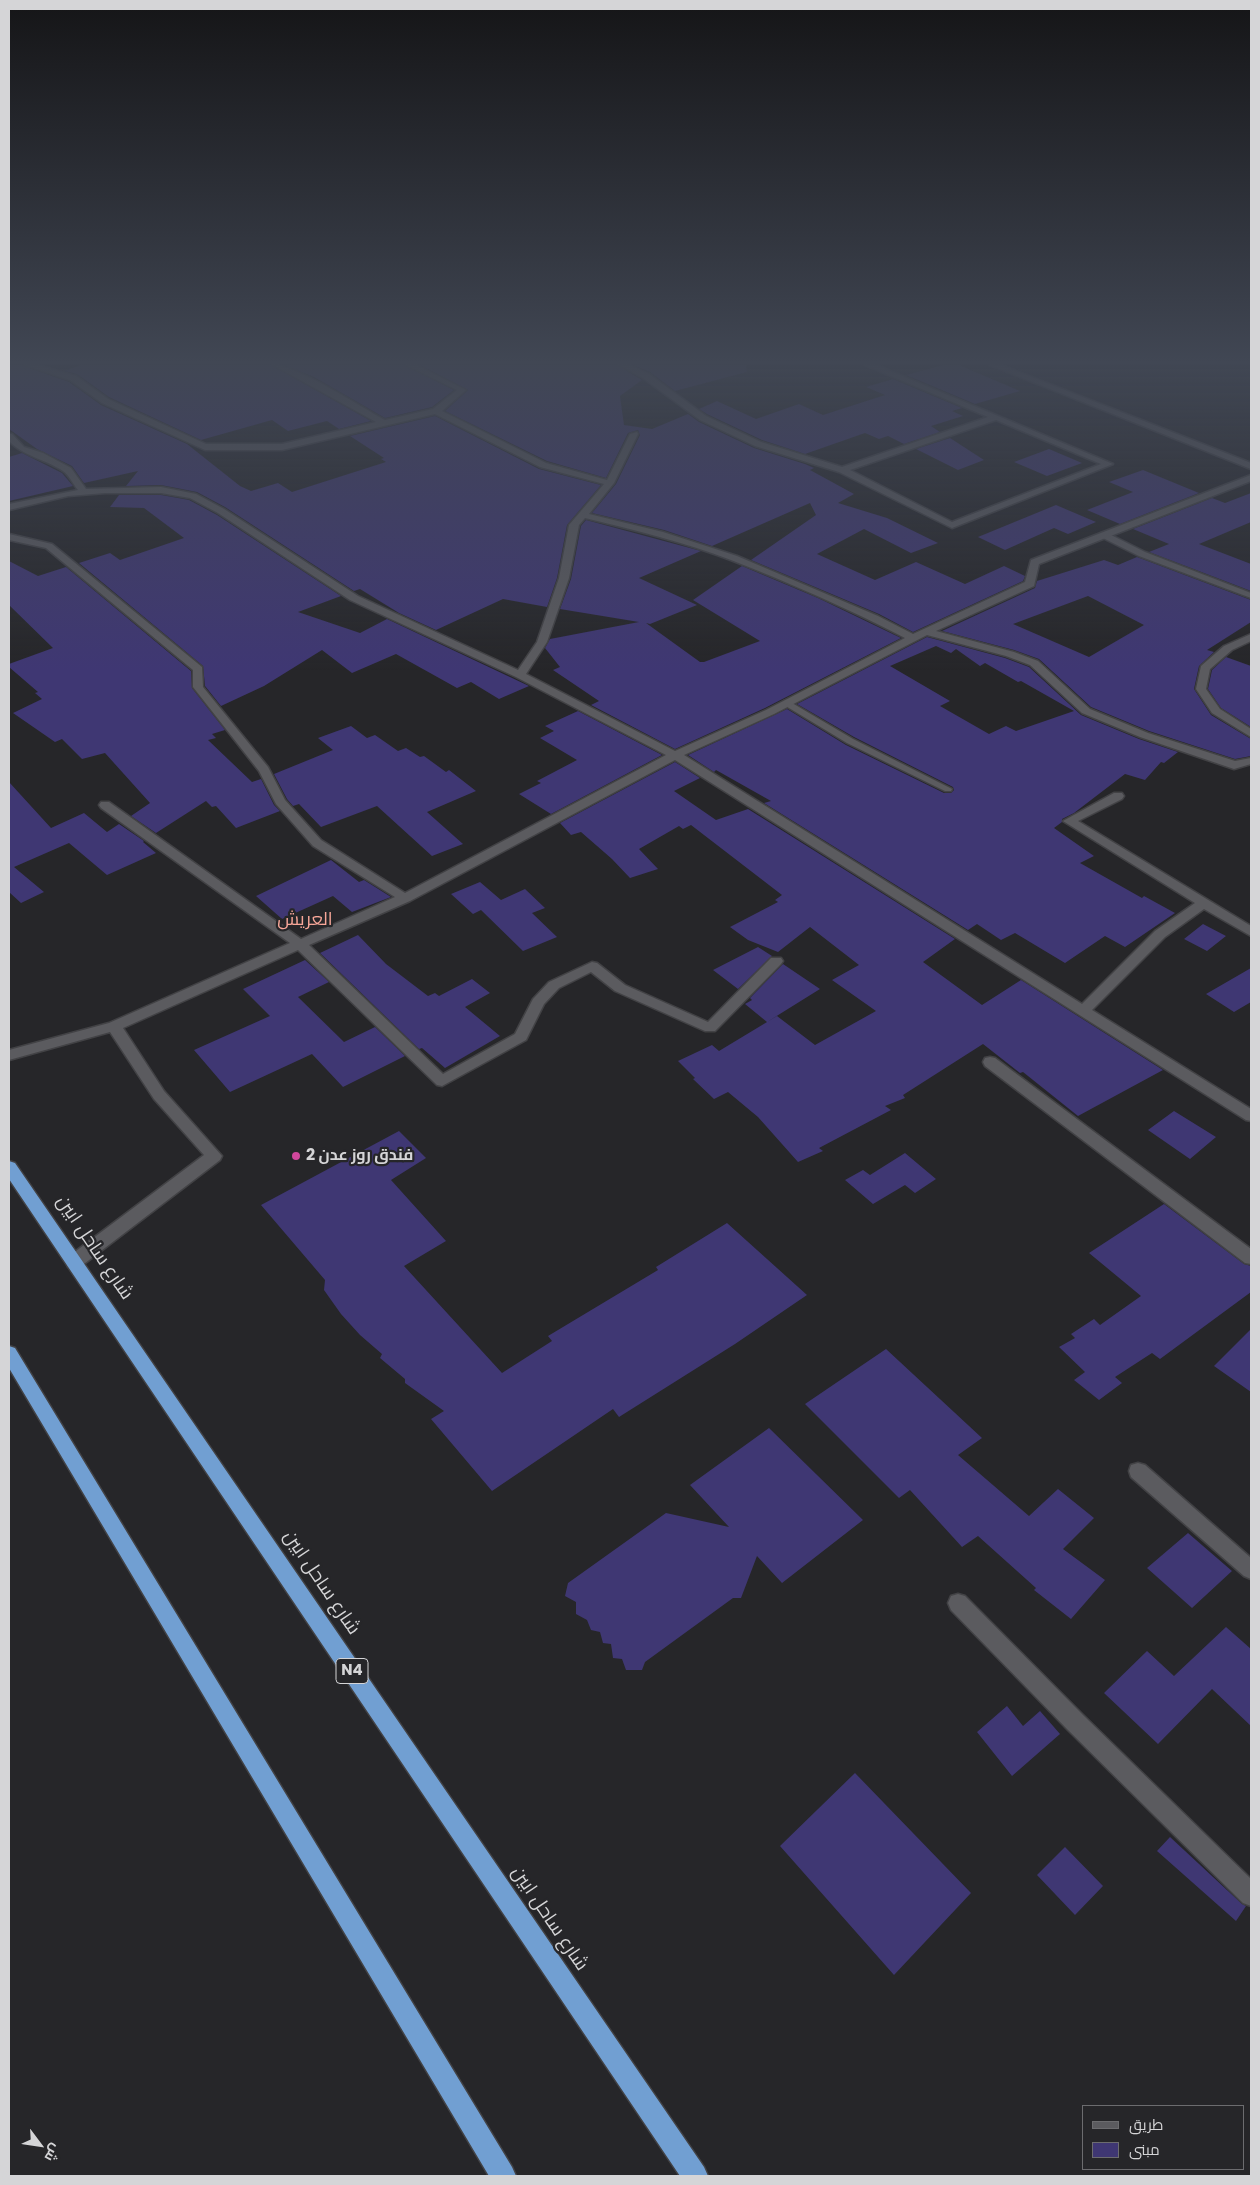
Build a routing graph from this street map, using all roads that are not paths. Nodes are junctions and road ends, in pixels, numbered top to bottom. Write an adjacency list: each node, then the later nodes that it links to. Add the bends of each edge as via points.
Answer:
1 (62, 467): 10 (street)
2 (550, 467): 9 (street)
3 (618, 467): 9 (street)
4 (832, 467): 7 (street)
5 (851, 467): 7 (street)
6 (1101, 467): 7 (street, via 952,525)
7 (842, 470)
8 (1251, 478): 13 (street)
9 (610, 483): 12 (street)
10 (84, 492): 11 (street); 19 (street, via 161,490 193,496 354,598)
11 (9, 507)
12 (582, 515): 18 (street, via 660,534 734,558); 19 (street, via 574,525 564,578 542,642)
13 (1104, 535): 15 (lane, via 1142,554); 16 (street, via 1034,562 1030,584)
14 (9, 537): 27 (street, via 49,546 198,669 198,687 264,770 280,801 316,843)
15 (1251, 596)
16 (927, 632): 18 (street); 23 (street, via 1034,663 1086,711 1144,735 1234,765)
17 (1251, 637): 21 (street, via 1228,648 1205,668 1201,689 1216,711)
18 (913, 638): 20 (street)
19 (520, 675): 22 (street)
20 (787, 703): 22 (street); 24 (lane, via 850,741)
21 (1251, 734)
22 (675, 755): 27 (street); 32 (street)
23 (1251, 761)
24 (948, 789)
25 (1118, 796): 28 (street, via 1069,821)
26 (105, 805): 30 (street)
27 (405, 898): 30 (street)
28 (1204, 903): 29 (street); 32 (street, via 1160,934)
29 (1251, 932)
30 (300, 944): 31 (street, via 442,1080 521,1037 538,1002 548,990 592,966 620,988 710,1028); 33 (street)
31 (776, 961)
32 (1084, 1011): 36 (street)
33 (114, 1026): 34 (street); 39 (street, via 159,1095 214,1156)
34 (9, 1055)
35 (990, 1062): 38 (street)
36 (1251, 1116)
37 (9, 1166): 39 (highway, شارع ساحل ابين / N4)
38 (1251, 1258)
39 (74, 1262): 46 (highway, شارع ساحل ابين / N4)
40 (9, 1353): 45 (highway)
41 (1138, 1471): 42 (street)
42 (1251, 1570)
43 (958, 1603): 44 (street)
44 (1251, 1895)
45 (503, 2176)
46 (695, 2176)

